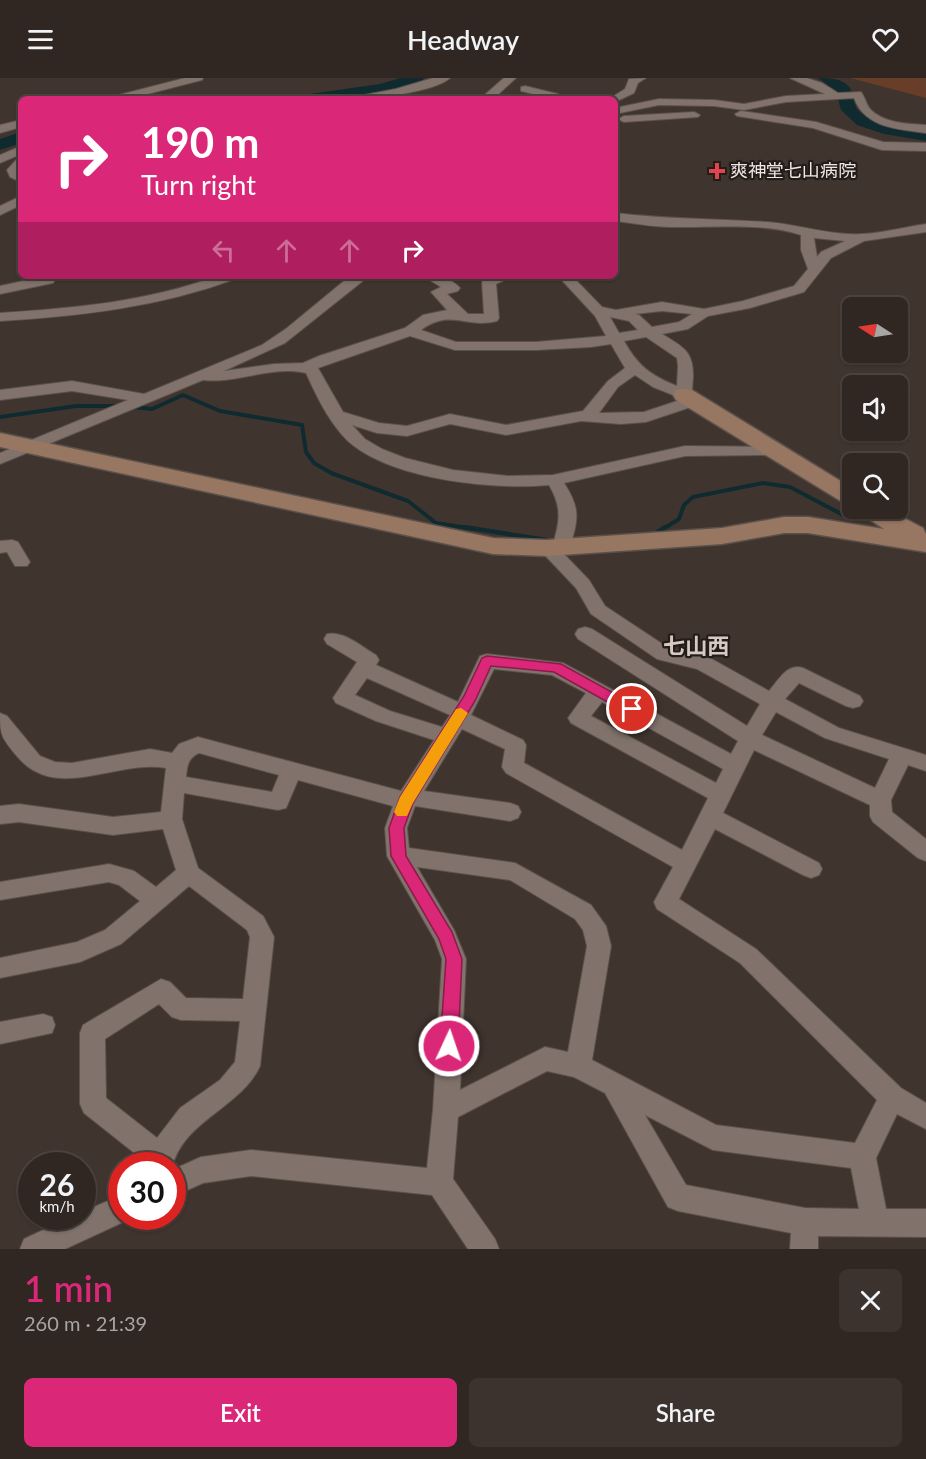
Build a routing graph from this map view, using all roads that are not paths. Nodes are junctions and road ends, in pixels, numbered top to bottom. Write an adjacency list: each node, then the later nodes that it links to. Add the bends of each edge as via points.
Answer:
1 (198, 78): 8 (street)
2 (445, 78): 9 (street)
3 (511, 78): 10 (street)
4 (641, 78): 12 (street)
5 (795, 78): 7 (street, via 819,84)
6 (537, 80): 11 (street, via 521,91)
7 (834, 95): 14 (street, via 777,100); 18 (street, via 857,94 864,109 874,117)
8 (127, 96)
9 (378, 96)
10 (490, 96)
11 (554, 96)
12 (618, 97)
13 (618, 110): 14 (street, via 659,102 714,103)
14 (739, 110): 15 (street); 19 (street, via 816,125 882,146)
15 (618, 120)
16 (18, 124): 17 (street)
17 (0, 129)
18 (926, 129)
19 (926, 147)
20 (18, 151): 21 (street)
21 (0, 160): 22 (street)
22 (18, 164)
23 (18, 201): 24 (street)
24 (0, 210)
25 (618, 217): 27 (street, via 789,227)
26 (926, 228): 28 (street)
27 (807, 232): 28 (street); 29 (street)
28 (861, 238): 29 (street, via 826,255)
29 (814, 267): 40 (street, via 799,289)
30 (223, 279): 41 (street, via 175,296 76,312)
31 (358, 279): 47 (street, via 331,297 288,337)
32 (436, 279): 38 (street, via 453,288 438,292)
33 (498, 279): 38 (street, via 489,282 492,318 465,318)
34 (568, 279): 37 (street)
35 (48, 280): 36 (street)
36 (0, 290)
37 (596, 309): 39 (street); 44 (street)
38 (457, 313): 42 (street, via 428,318)
39 (620, 313): 40 (street, via 675,307); 43 (street, via 634,318)
40 (704, 313): 43 (street, via 683,326)
41 (0, 317)
42 (410, 331): 44 (street, via 455,346 536,346); 45 (street)
43 (650, 333): 44 (street); 49 (street, via 684,358)
44 (616, 339): 46 (street)
45 (306, 368): 47 (street, via 221,378); 51 (street, via 312,370)
46 (634, 369): 49 (street); 52 (street, via 613,384)
47 (204, 376): 50 (street)
48 (0, 395): 50 (street, via 72,386)
49 (689, 398): 52 (street, via 646,417); 55 (street)
50 (148, 399): 54 (street)
51 (339, 416): 52 (street, via 377,428 407,431 450,419 506,430); 57 (street, via 359,442 399,463 495,482)
52 (588, 416)
53 (0, 440): 54 (street)
54 (31, 447): 56 (street); 63 (street, via 493,546)
55 (773, 450): 57 (street, via 675,452); 58 (street)
56 (0, 459)
57 (554, 480): 63 (street, via 571,511)
58 (842, 492)
59 (885, 519): 60 (street)
60 (926, 539)
61 (926, 544): 63 (street, via 808,525 784,525 722,536)
62 (0, 547): 64 (street, via 12,546)
63 (554, 548): 69 (street, via 598,610 664,654 703,663)
64 (21, 562)
65 (585, 634): 74 (street)
66 (334, 639): 67 (street, via 369,660)
67 (364, 668): 71 (street); 73 (street, via 343,698 383,716)
68 (599, 691): 71 (street, via 556,668 487,661); 78 (street); 81 (street, via 578,718)
69 (772, 701): 70 (street, via 796,673); 74 (street); 75 (street, via 832,733)
70 (853, 701)
71 (460, 715): 73 (street); 90 (street, via 516,745 513,767)
72 (0, 721): 76 (street, via 33,762 54,770 72,771 150,757)
73 (447, 736): 82 (street)
74 (749, 738): 78 (street); 83 (street)
75 (902, 755): 77 (street); 83 (street)
76 (177, 762): 79 (street, via 186,750 198,745); 80 (street)
77 (926, 763)
78 (735, 766): 81 (street)
79 (292, 770): 80 (street, via 278,802); 82 (street)
80 (175, 783): 87 (street)
81 (721, 795): 86 (street)
82 (408, 799): 84 (street); 89 (street, via 396,828)
83 (880, 800): 88 (street, via 881,816)
84 (510, 812)
85 (0, 815): 87 (street, via 19,813 113,826)
86 (710, 816): 90 (street); 91 (street)
87 (171, 819): 92 (street)
88 (926, 852)
89 (399, 856): 99 (street, via 515,872 583,912 594,926 599,946); 102 (street, via 446,937 454,959)
90 (687, 864): 101 (street, via 666,902 748,956)
91 (811, 869)
92 (188, 873): 94 (street); 96 (street, via 255,922 262,937)
93 (0, 891): 94 (street, via 109,873 126,878)
94 (156, 900): 95 (street, via 113,937 80,952)
95 (0, 968)
96 (255, 1010): 104 (street, via 181,1009 161,990 92,1033 93,1104); 105 (street, via 247,1066 229,1088 189,1117)
97 (43, 1025): 98 (street)
98 (0, 1033)
99 (578, 1066): 100 (street); 102 (street, via 545,1059)
100 (614, 1085): 106 (street, via 713,1137); 112 (street, via 678,1197)
101 (892, 1097): 103 (street); 106 (street)
102 (446, 1110): 108 (street)
103 (926, 1117)
104 (149, 1152)
105 (166, 1152)
106 (862, 1157): 110 (street)
107 (186, 1177): 108 (street, via 201,1170 250,1163)
108 (439, 1182): 114 (street)
109 (108, 1215): 113 (street)
110 (875, 1222): 111 (street); 112 (street)
111 (926, 1223)
112 (805, 1235)
113 (34, 1249)
114 (485, 1249)

